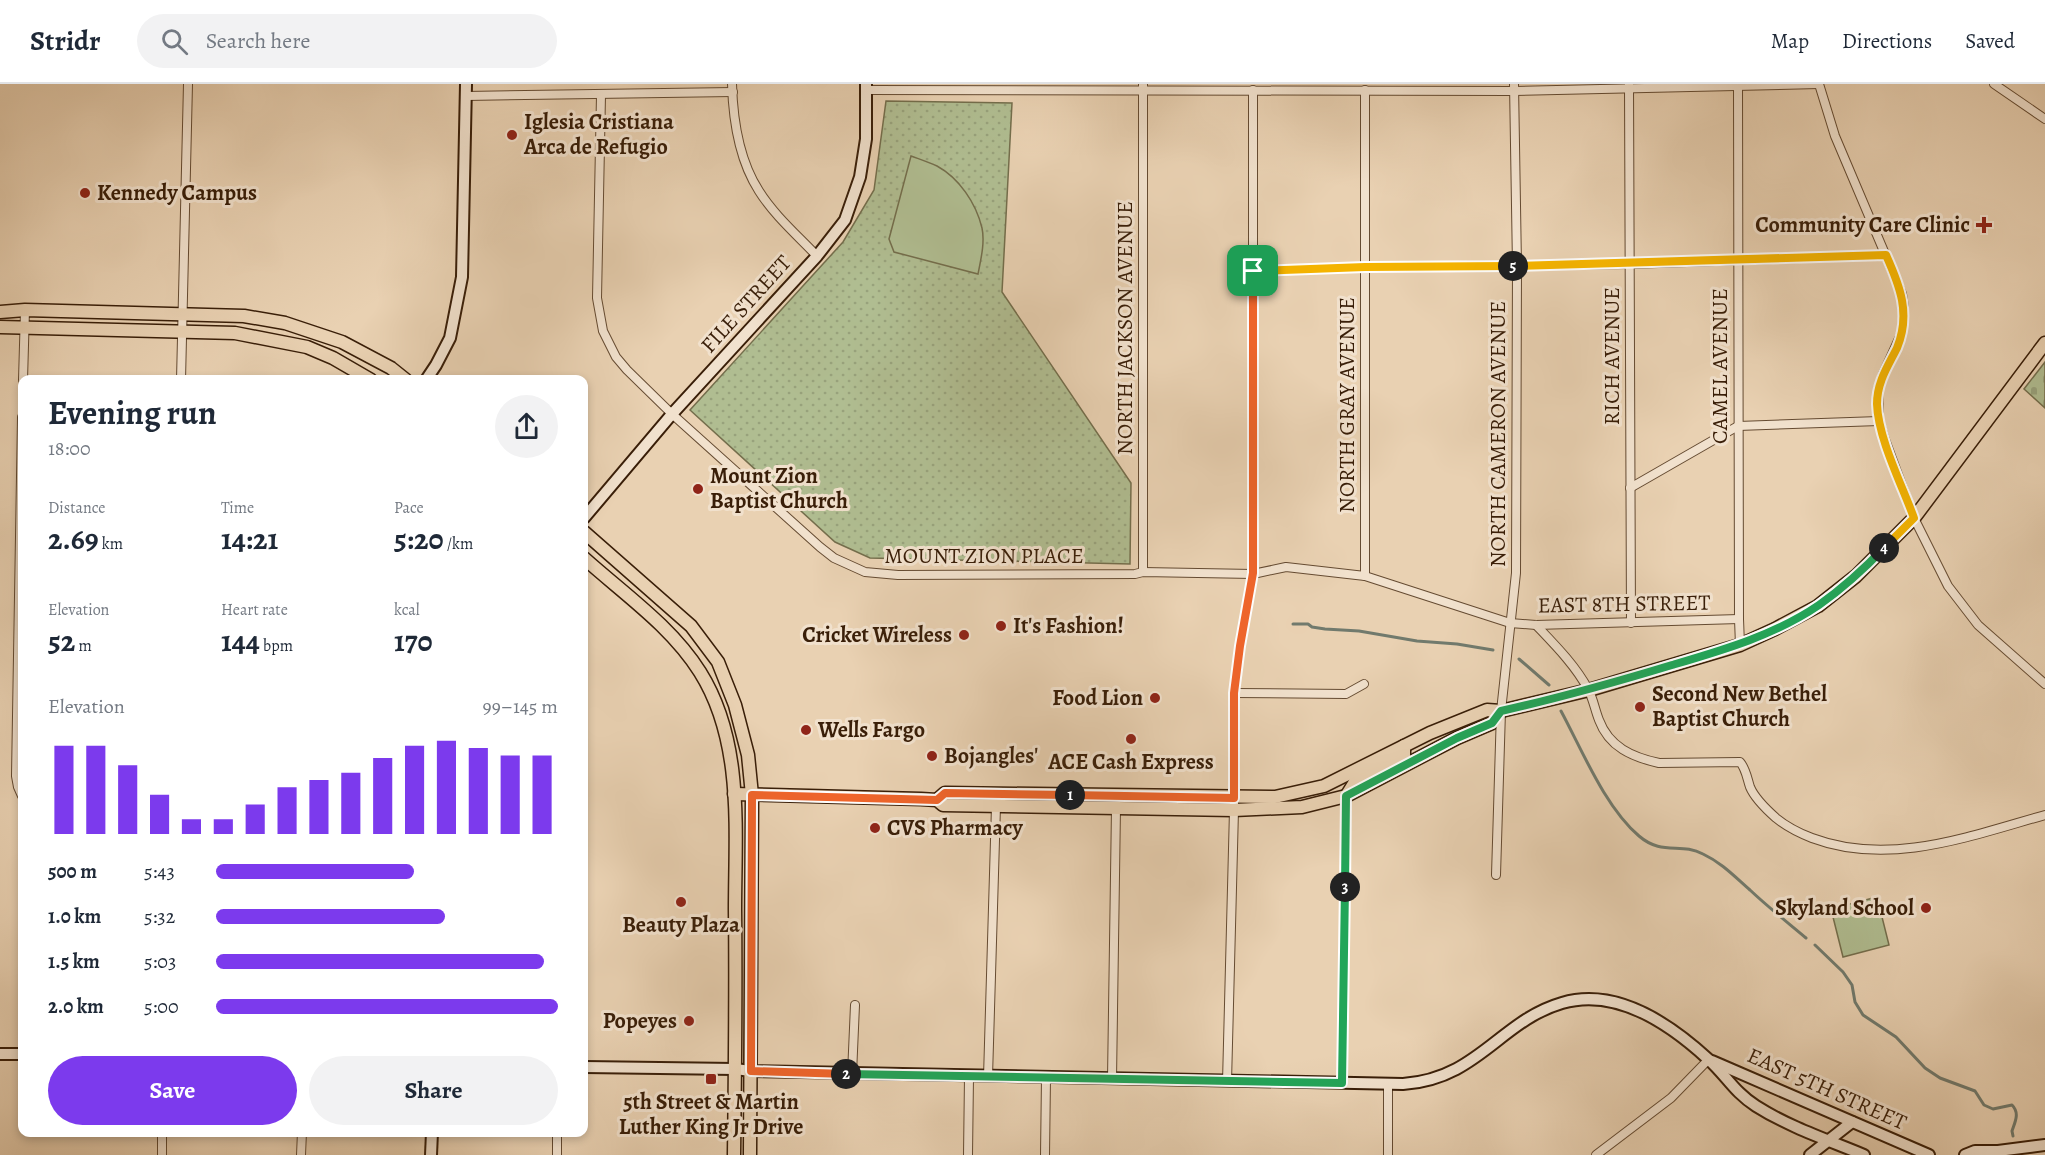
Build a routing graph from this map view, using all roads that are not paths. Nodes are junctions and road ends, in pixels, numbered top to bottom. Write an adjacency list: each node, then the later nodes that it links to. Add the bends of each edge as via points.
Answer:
1 (188, 84): 26 (street)
2 (466, 84): 15 (main road)
3 (1819, 84): 5 (street); 17 (street, via 1835,136)
4 (1995, 84): 16 (street)
5 (1762, 85): 10 (street)
6 (866, 87): 7 (street); 18 (main road, FILE STREET, via 866,139 860,177 845,220)
7 (1143, 87): 12 (street); 44 (street, NORTH JACKSON AVENUE)
8 (1514, 87): 9 (street); 13 (street); 21 (street, NORTH CAMERON AVENUE)
9 (1629, 87): 10 (street); 20 (street, RICH AVENUE)
10 (1738, 87): 19 (street, CAMEL AVENUE)
11 (733, 88): 14 (street); 18 (street, via 737,130 750,175 768,204)
12 (1253, 90): 13 (street); 23 (street)
13 (1365, 90): 22 (street, NORTH GRAY AVENUE)
14 (600, 95): 15 (street); 36 (street, MOUNT ZION PLACE, via 599,314 616,357)
15 (466, 96): 35 (main road, via 462,277 450,338)
16 (2045, 119)
17 (1886, 255): 19 (street); 37 (street, via 1902,294 1904,320 1897,348 1878,390)
18 (817, 256): 36 (main road, FILE STREET)
19 (1738, 260): 20 (street); 38 (street, CAMEL AVENUE)
20 (1630, 264): 21 (street); 39 (street, RICH AVENUE)
21 (1517, 266): 22 (street); 48 (street, NORTH CAMERON AVENUE, via 1516,573)
22 (1365, 267): 23 (street); 46 (street, NORTH GRAY AVENUE)
23 (1253, 271): 45 (street)
24 (25, 310): 25 (main road); 26 (main road); 28 (street)
25 (0, 312)
26 (182, 314): 29 (street); 34 (main road, via 285,322 342,342)
27 (0, 327): 28 (main road)
28 (25, 327): 29 (main road); 31 (street)
29 (182, 331): 32 (street); 33 (main road, via 235,333 308,347)
30 (2045, 343): 41 (main road)
31 (23, 375)
32 (181, 375)
33 (362, 375)
34 (399, 375)
35 (429, 375)
36 (672, 414): 40 (main road, FILE STREET); 44 (street, MOUNT ZION PLACE, via 820,547 865,572)
37 (1879, 421): 38 (street); 41 (street)
38 (1738, 426): 39 (street); 47 (street, CAMEL AVENUE)
39 (1630, 488): 49 (street, RICH AVENUE)
40 (588, 513)
41 (1914, 518): 51 (main road, via 1856,576 1818,606); 54 (street, via 1948,586 1978,625)
42 (588, 536): 61 (main road, via 691,626 718,662 748,754)
43 (588, 562): 60 (main road, via 676,639 701,673 720,711 731,758)
44 (1143, 572): 45 (street, MOUNT ZION PLACE)
45 (1253, 573): 46 (street, MOUNT ZION PLACE, via 1286,567); 56 (street)
46 (1365, 576): 48 (street, MOUNT ZION PLACE)
47 (1739, 619): 49 (street, EAST 8TH STREET); 51 (street, CAMEL AVENUE)
48 (1510, 623): 50 (street, EAST 8TH STREET); 57 (street, NORTH CAMERON AVENUE)
49 (1631, 623): 50 (street, EAST 8TH STREET)
50 (1536, 625): 55 (street, via 1563,653)
51 (1740, 645): 55 (main road)
52 (18, 681): 59 (street)
53 (1364, 684): 56 (street, via 1346,694)
54 (2045, 684)
55 (1589, 690): 57 (main road); 67 (street, via 1605,734 1616,746 1659,763 1740,762 1751,789 1766,809 1789,827 1823,842 1857,849 1899,850)
56 (1234, 693): 64 (street)
57 (1501, 711): 58 (main road, via 1487,710); 62 (main road, via 1492,723); 68 (street, NORTH CAMERON AVENUE)
58 (1404, 746): 62 (main road, via 1404,756 1355,782); 64 (main road, via 1324,786)
59 (18, 788)
60 (734, 794): 61 (main road); 74 (main road)
61 (752, 795): 63 (main road); 75 (main road)
62 (1346, 796): 64 (main road, via 1302,807); 82 (street)
63 (937, 800): 64 (main road, via 945,793); 65 (main road, via 943,805)
64 (1234, 804): 66 (main road); 81 (street)
65 (996, 806): 66 (main road); 78 (street)
66 (1116, 808): 80 (street)
67 (2045, 815)
68 (1496, 875)
69 (855, 1005): 76 (street)
70 (0, 1054): 71 (main road)
71 (18, 1054)
72 (1709, 1059): 83 (main road, EAST 5TH STREET, via 1637,1010 1605,1000 1578,1000 1539,1012 1448,1075 1425,1082); 84 (main road, EAST 5TH STREET); 89 (main road, EAST 5TH STREET, via 1734,1089 1755,1106); 101 (street, via 1671,1098)
73 (588, 1067): 74 (main road, EAST 5TH STREET)
74 (735, 1069): 75 (main road, EAST 5TH STREET); 96 (main road)
75 (751, 1071): 76 (main road, EAST 5TH STREET); 97 (main road)
76 (852, 1074): 77 (main road, EAST 5TH STREET)
77 (969, 1077): 78 (main road, EAST 5TH STREET); 98 (street)
78 (988, 1077): 79 (main road, EAST 5TH STREET)
79 (1046, 1078): 80 (main road, EAST 5TH STREET); 99 (street)
80 (1112, 1079): 81 (main road, EAST 5TH STREET)
81 (1227, 1082): 82 (main road, EAST 5TH STREET)
82 (1342, 1083): 83 (main road, EAST 5TH STREET)
83 (1388, 1084): 100 (street)
84 (1852, 1122): 89 (main road); 104 (main road, EAST 5TH STREET)
85 (162, 1137): 92 (street)
86 (302, 1137): 93 (street)
87 (432, 1137): 94 (main road)
88 (557, 1137): 95 (street)
89 (1829, 1140): 102 (main road); 103 (main road, EAST 5TH STREET)
90 (2045, 1145): 91 (main road)
91 (1994, 1153): 105 (main road, via 1979,1150)
92 (162, 1155)
93 (302, 1155)
94 (431, 1155)
95 (557, 1155)
96 (734, 1155)
97 (750, 1155)
98 (968, 1155)
99 (1045, 1155)
100 (1388, 1155)
101 (1596, 1155)
102 (1810, 1155)
103 (1864, 1155)
104 (1929, 1155)
105 (1965, 1155)

